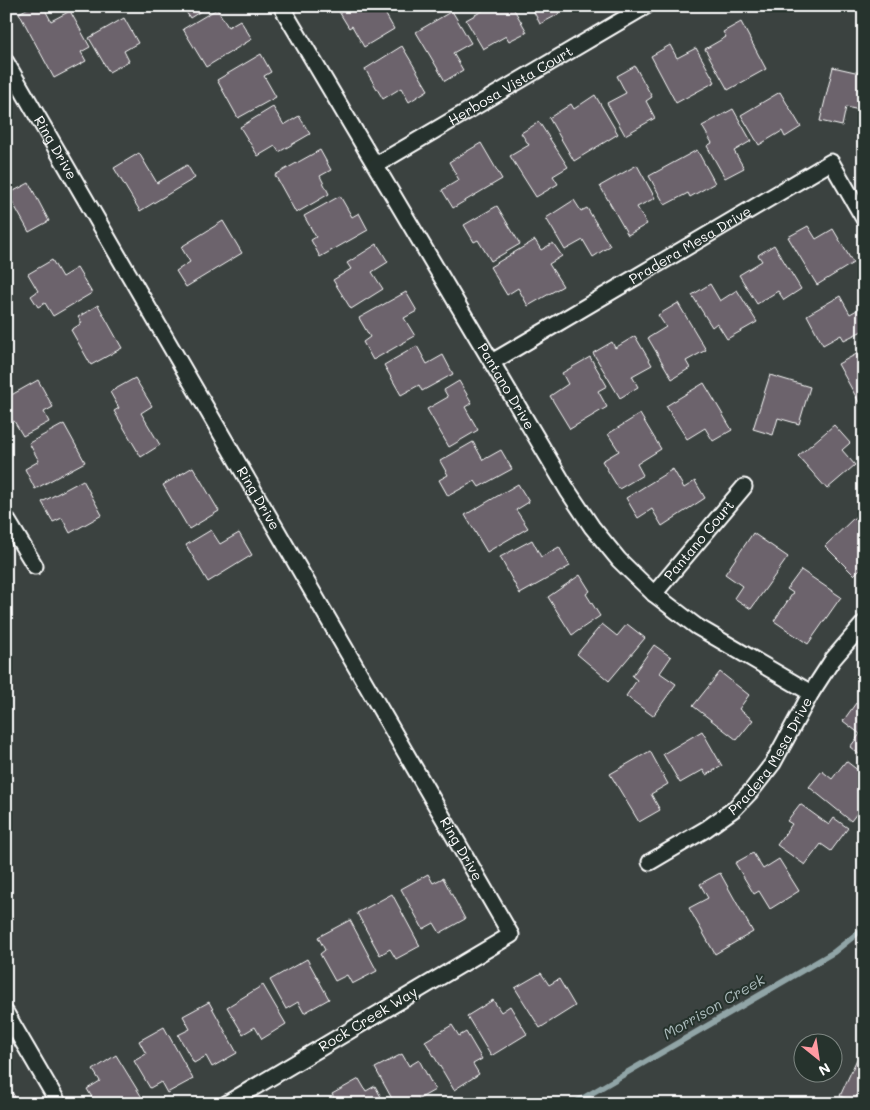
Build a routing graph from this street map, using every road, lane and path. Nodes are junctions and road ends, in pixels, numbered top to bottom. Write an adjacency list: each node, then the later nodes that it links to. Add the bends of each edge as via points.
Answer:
1 (281, 6): 4 (street, Pantano Drive)
2 (646, 6): 4 (street, Herbosa Vista Court)
3 (6, 62): 14 (street, Ring Drive)
4 (376, 165): 6 (street, Pantano Drive)
5 (864, 219): 6 (street, Pradera Mesa Drive, via 831,162)
6 (492, 362): 10 (street, Pantano Drive, via 592,527 619,560)
7 (744, 487): 10 (street, Pantano Court)
8 (6, 518): 9 (street)
9 (35, 566)
10 (654, 594): 12 (street, Pantano Drive, via 696,626)
11 (864, 623): 12 (street, Pradera Mesa Drive)
12 (811, 693): 13 (street, Pradera Mesa Drive, via 773,763 734,809)
13 (650, 862)
14 (511, 935): 17 (street, Rock Creek Way)
15 (6, 1013): 16 (street)
16 (59, 1104)
17 (226, 1104)

